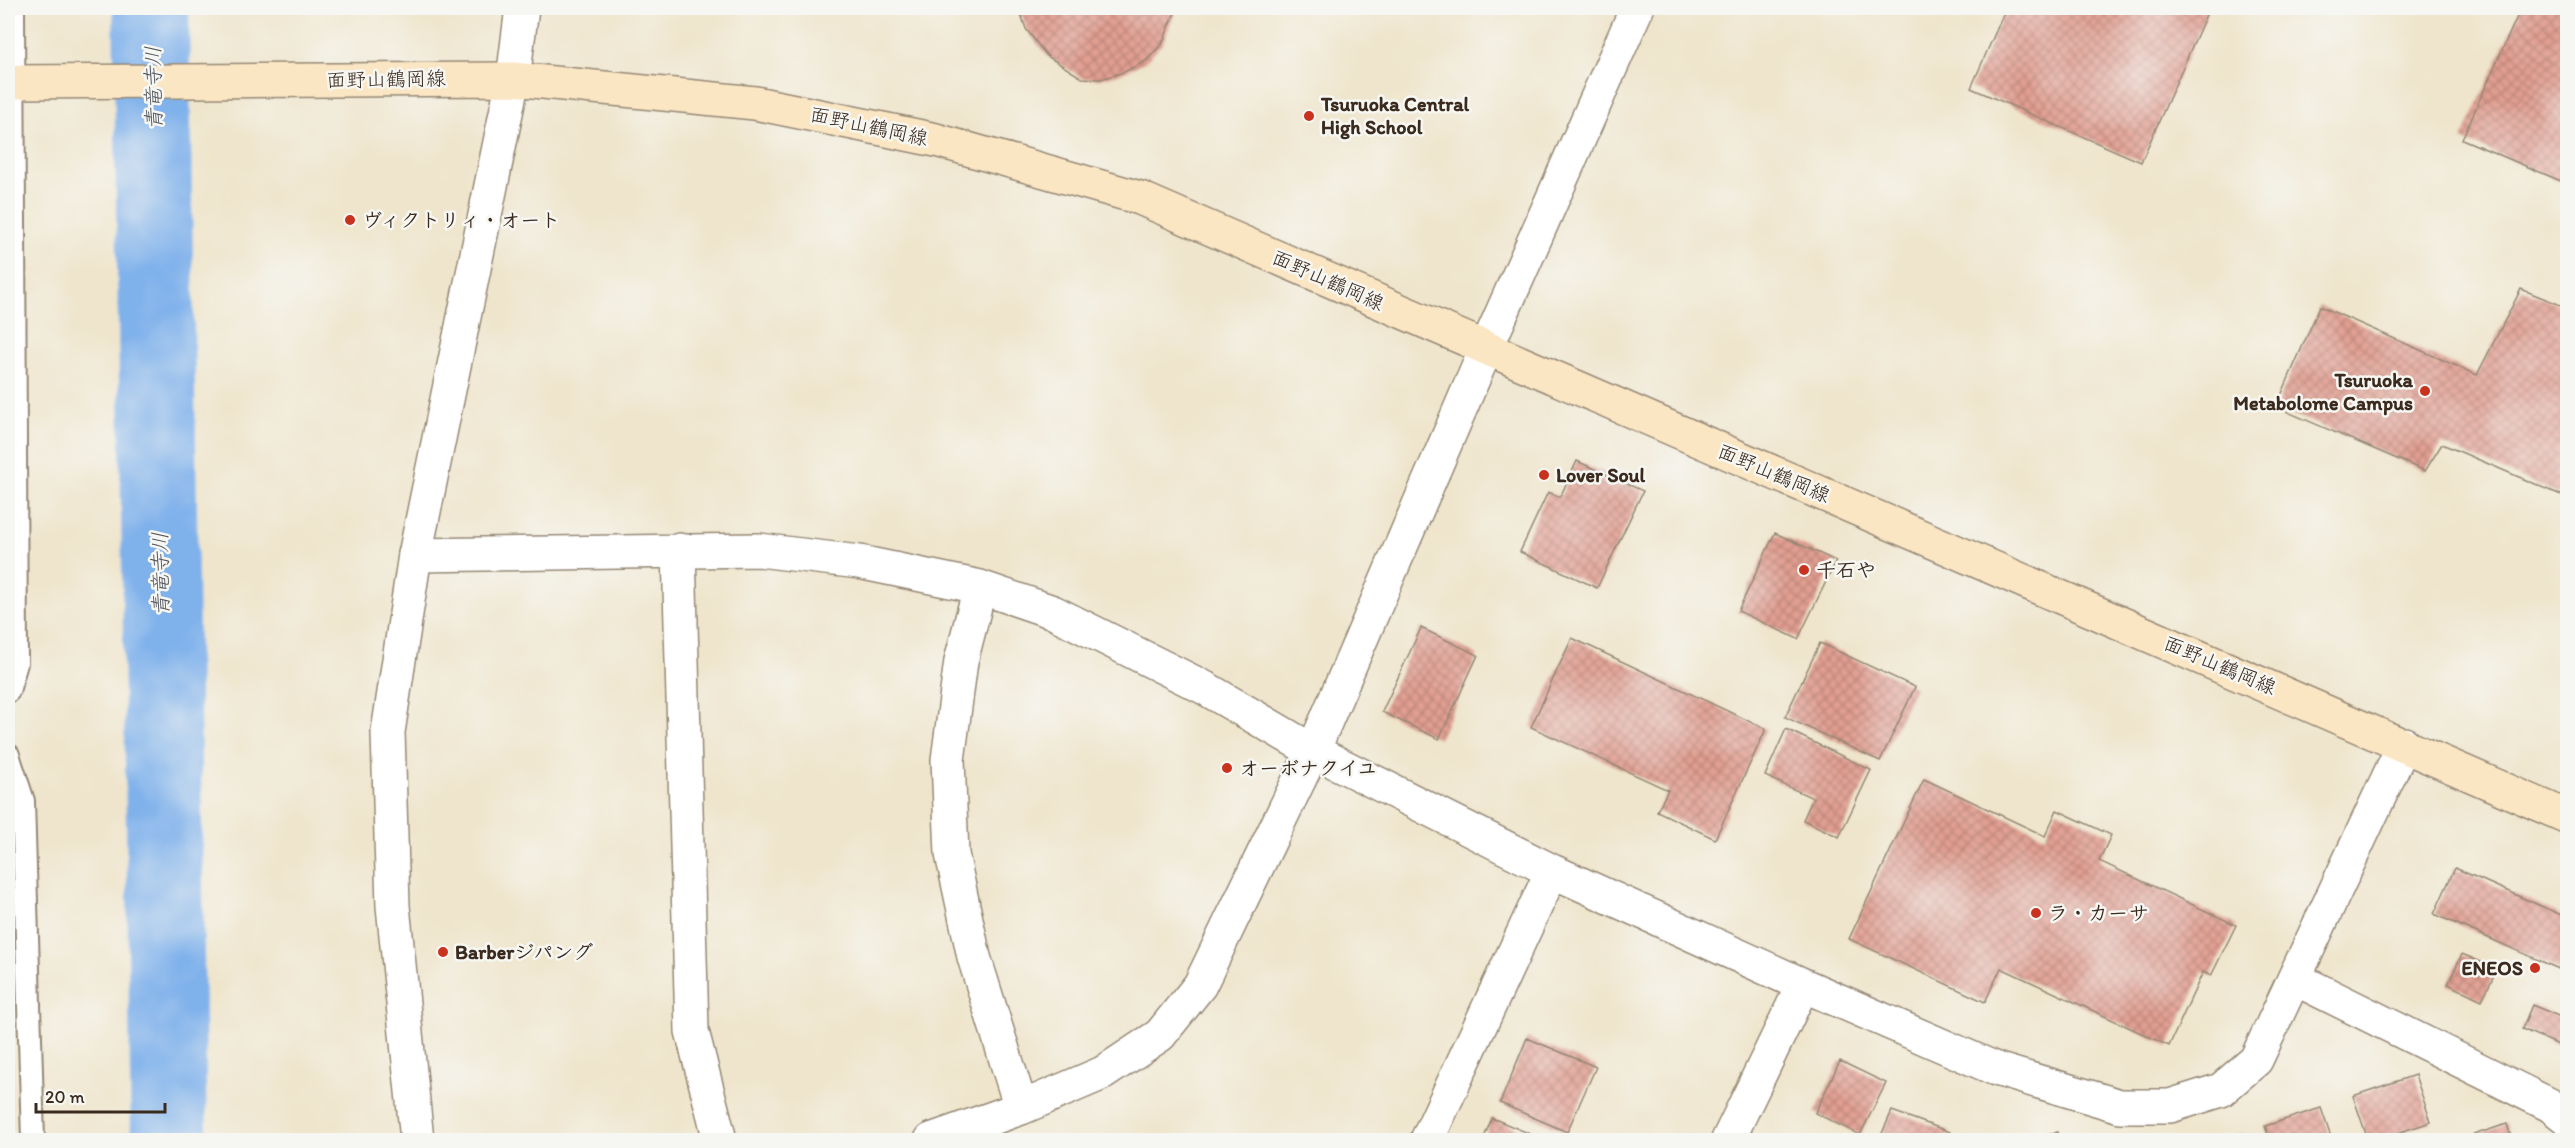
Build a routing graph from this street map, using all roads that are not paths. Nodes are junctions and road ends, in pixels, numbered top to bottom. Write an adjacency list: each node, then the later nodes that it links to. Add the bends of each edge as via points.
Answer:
1 (13, 8): 5 (lane)
2 (522, 8): 4 (street)
3 (1637, 8): 6 (street)
4 (513, 79): 5 (main road, 面野山鶴岡線); 6 (main road, 面野山鶴岡線, via 755,103 936,140 1140,198); 8 (street)
5 (10, 82): 10 (lane, via 16,663)
6 (1486, 349): 11 (main road, 面野山鶴岡線); 12 (street)
7 (679, 550): 8 (street); 9 (street, via 759,549 859,562); 22 (street, via 692,1030)
8 (415, 555): 21 (street, via 388,732 393,906)
9 (980, 587): 12 (street, via 1053,612 1205,688); 18 (street, via 961,661 948,760 952,854 974,957)
10 (8, 691)
11 (2404, 744): 14 (main road, 面野山鶴岡線); 16 (street)
12 (1313, 751): 15 (street); 18 (street, via 1200,985 1160,1035 1103,1073)
13 (8, 755): 20 (lane, via 23,801)
14 (2568, 816)
15 (1552, 871): 17 (street); 24 (street)
16 (2296, 980): 17 (street, via 2256,1060 2221,1090 2170,1107 2120,1106 1996,1069); 19 (street, via 2550,1105)
17 (1803, 986): 25 (street)
18 (1021, 1108): 23 (street)
19 (2568, 1119)
20 (33, 1140)
21 (417, 1140)
22 (720, 1140)
23 (931, 1140)
24 (1428, 1140)
25 (1728, 1140)

